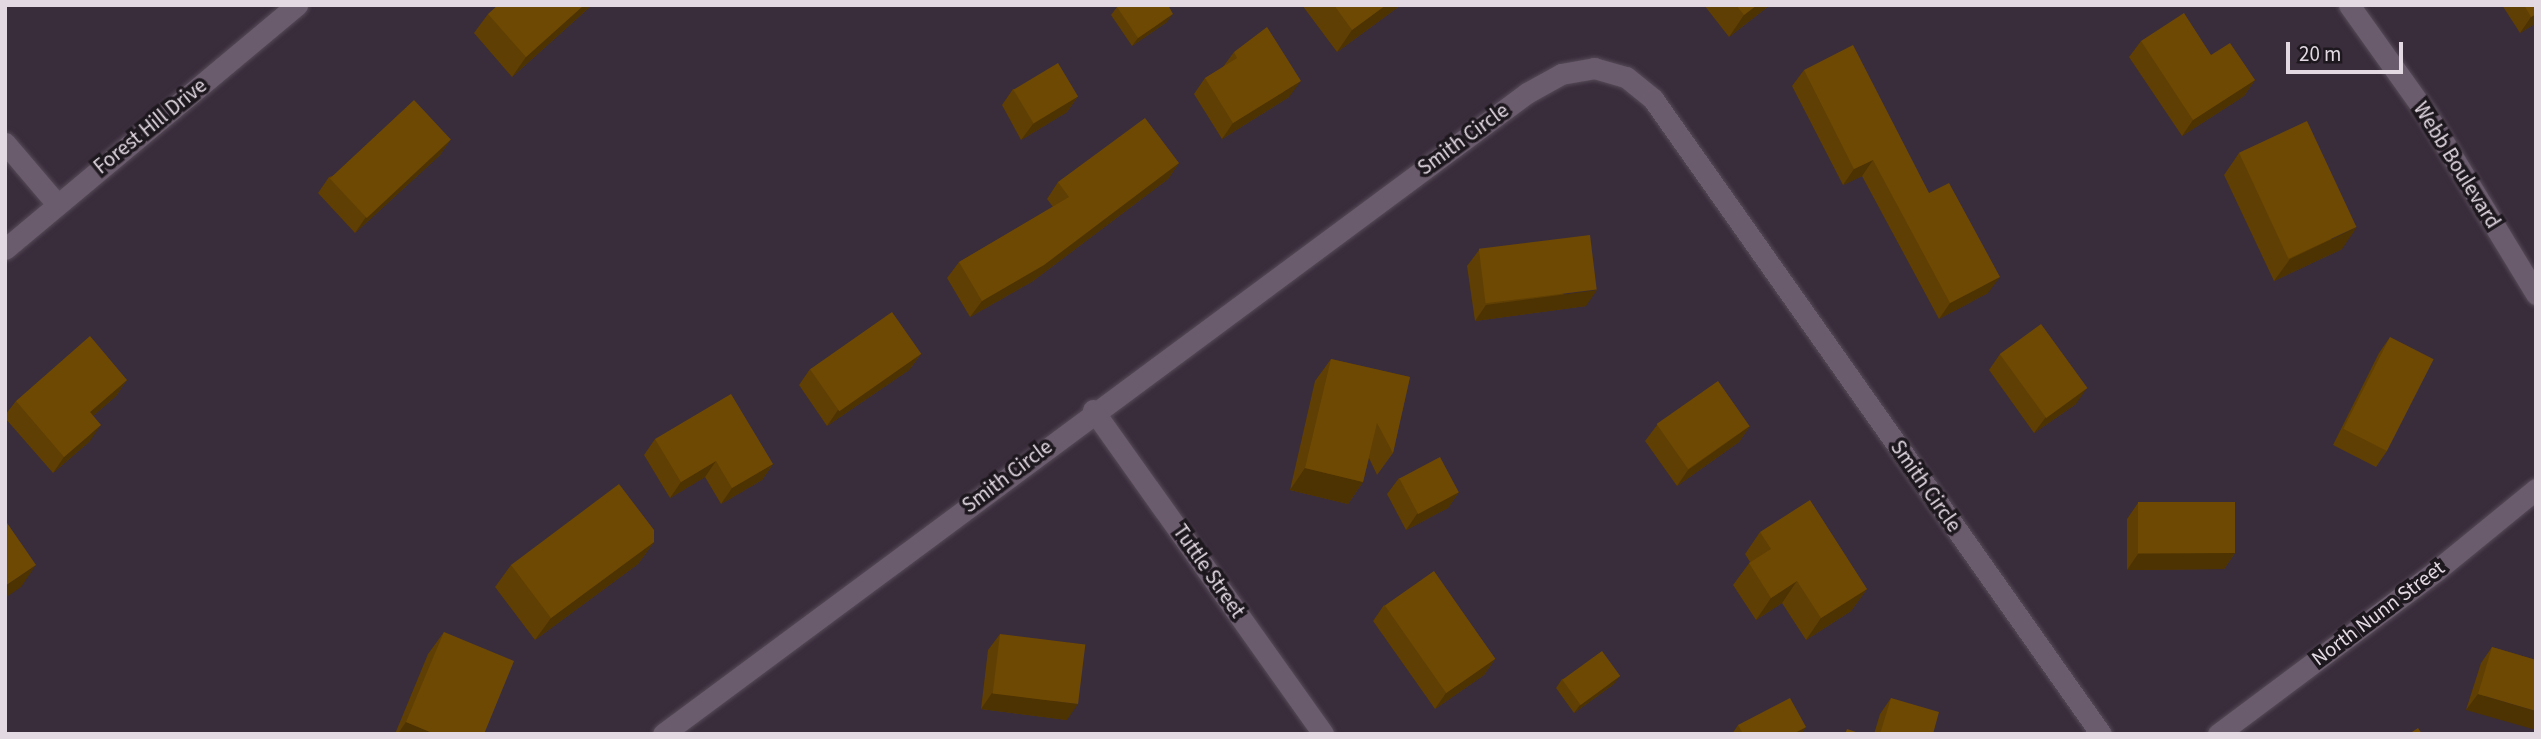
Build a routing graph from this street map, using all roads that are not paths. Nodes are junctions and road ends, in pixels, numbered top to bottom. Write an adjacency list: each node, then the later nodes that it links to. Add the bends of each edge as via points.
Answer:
1 (297, 5): 4 (street, Forest Hill Drive)
2 (2349, 5): 6 (street, Webb Boulevard, via 2426,113)
3 (5, 143): 4 (street)
4 (57, 203): 5 (street, Forest Hill Drive)
5 (5, 248)
6 (2536, 294)
7 (1093, 410): 9 (street, Smith Circle); 10 (street, Tuttle Street); 11 (street, Smith Circle, via 1527,93 1561,74 1594,68 1626,76 1653,99)
8 (2536, 489): 12 (street, North Nunn Street, via 2437,570)
9 (663, 734)
10 (1323, 734)
11 (2101, 734)
12 (2217, 734)

